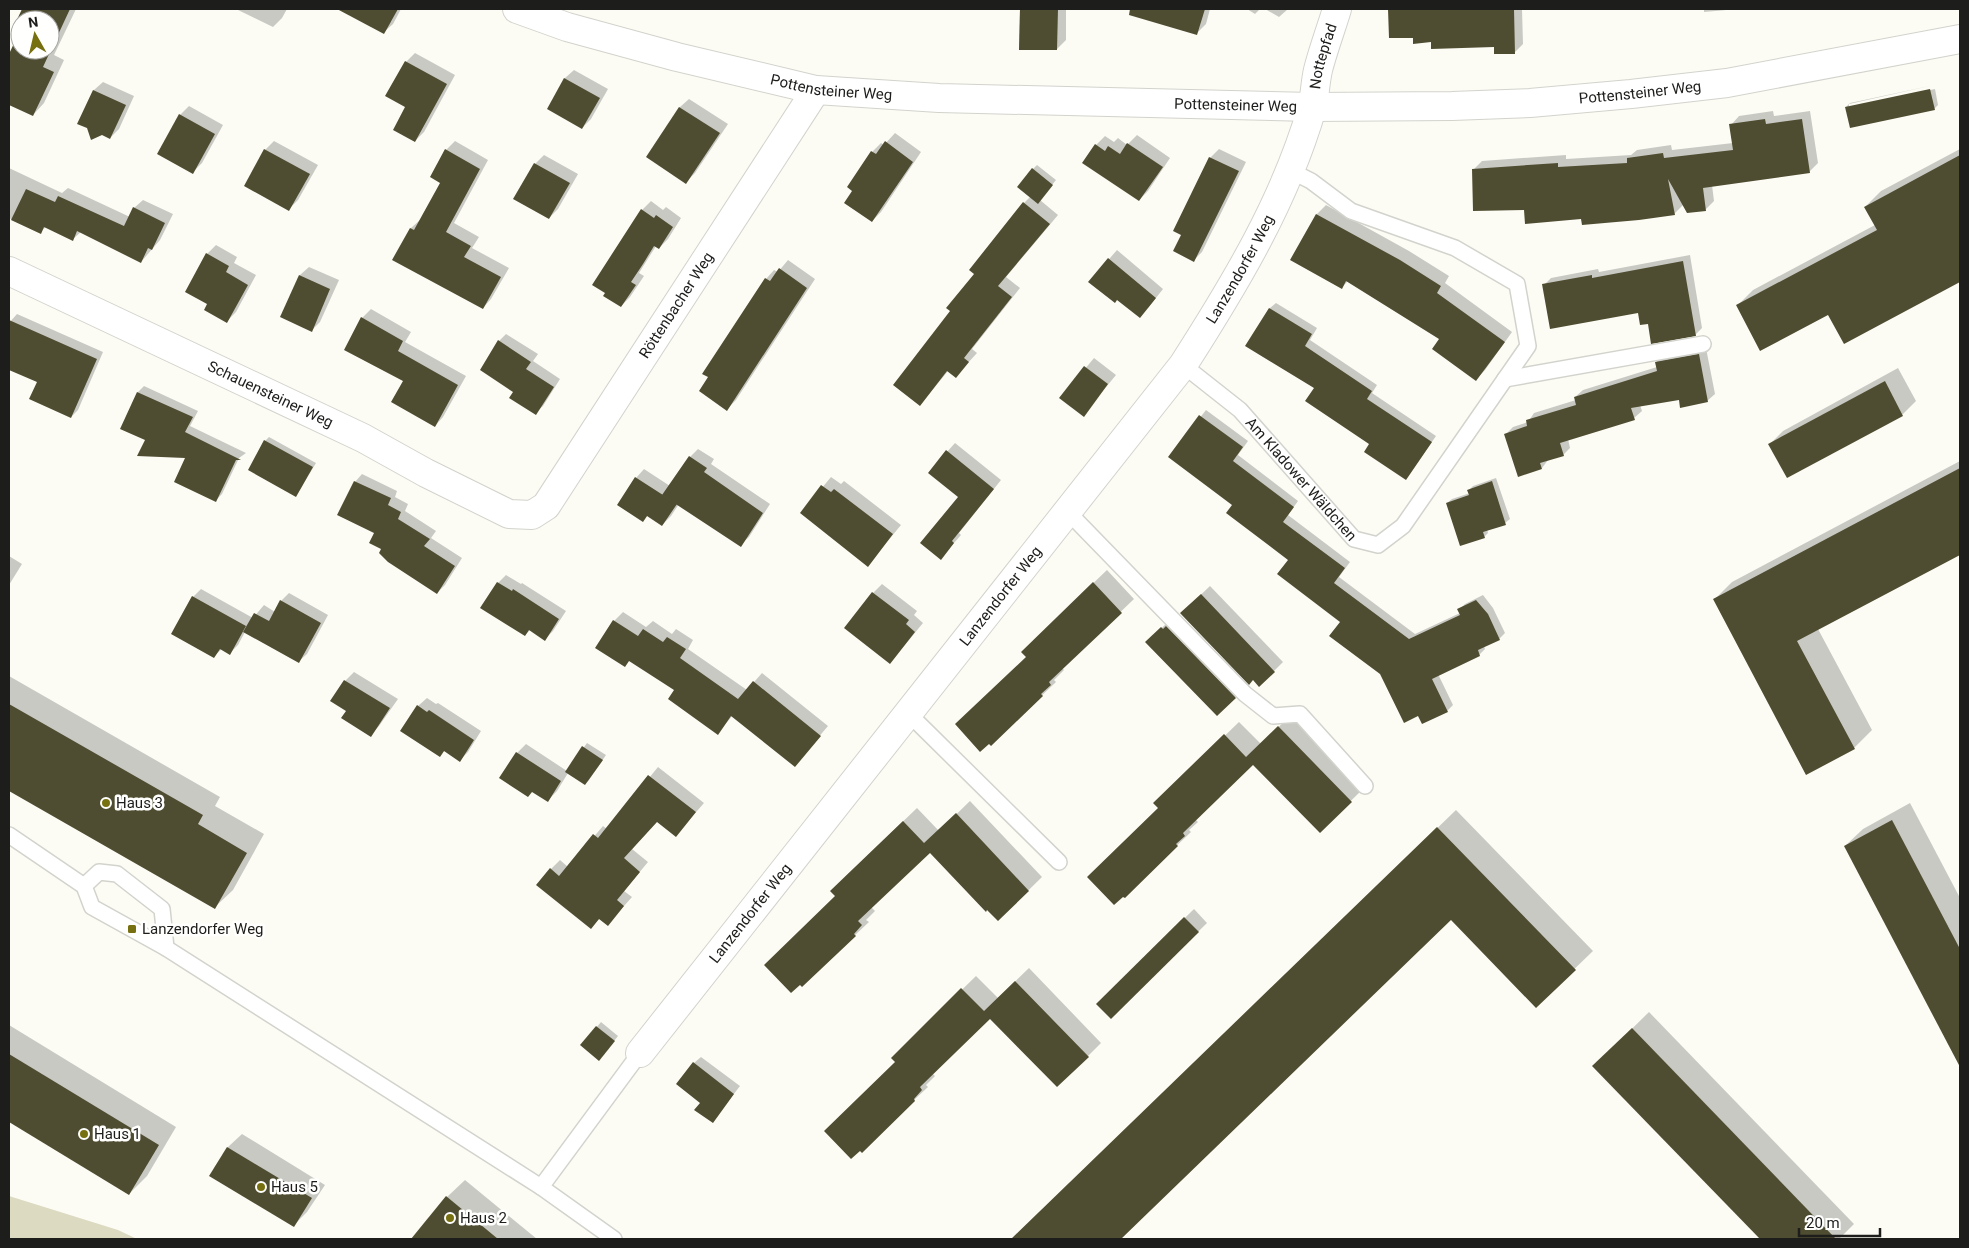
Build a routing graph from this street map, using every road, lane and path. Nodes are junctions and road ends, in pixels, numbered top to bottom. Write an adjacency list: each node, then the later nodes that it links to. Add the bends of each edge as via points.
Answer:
1 (518, 9): 4 (street, Pottensteiner Weg, via 567,27)
2 (1337, 9): 5 (street, Nottepfad, via 1318,69)
3 (1960, 39): 5 (street, Pottensteiner Weg, via 1727,83 1631,94 1530,103)
4 (816, 90): 5 (street, Pottensteiner Weg, via 939,98); 12 (street, Röttenbacher Weg, via 546,506)
5 (1312, 107): 6 (street, Lanzendorfer Weg)
6 (1289, 170): 9 (street, Lanzendorfer Weg, via 1270,216 1234,285); 10 (lane, Am Kladower Wäldchen, via 1311,181 1351,210 1455,248 1517,284 1528,346)
7 (9, 271): 12 (street, Schauensteiner Weg, via 362,438 509,514)
8 (1703, 344): 10 (lane)
9 (1183, 365): 10 (lane, Am Kladower Wäldchen, via 1240,410 1354,539 1378,545 1403,526); 11 (street, Lanzendorfer Weg)
10 (1505, 379)
11 (1068, 512): 13 (street, Lanzendorfer Weg); 14 (lane, via 1245,694 1273,716 1300,714)
12 (532, 515)
13 (909, 714): 16 (lane); 19 (street, Lanzendorfer Weg)
14 (1365, 786)
15 (9, 835): 17 (lane)
16 (1059, 862)
17 (84, 886): 18 (lane, via 92,907); 18 (lane, via 99,872 116,874 162,909)
18 (166, 948): 20 (lane)
19 (640, 1053): 20 (lane)
20 (541, 1187): 21 (lane)
21 (614, 1239)

